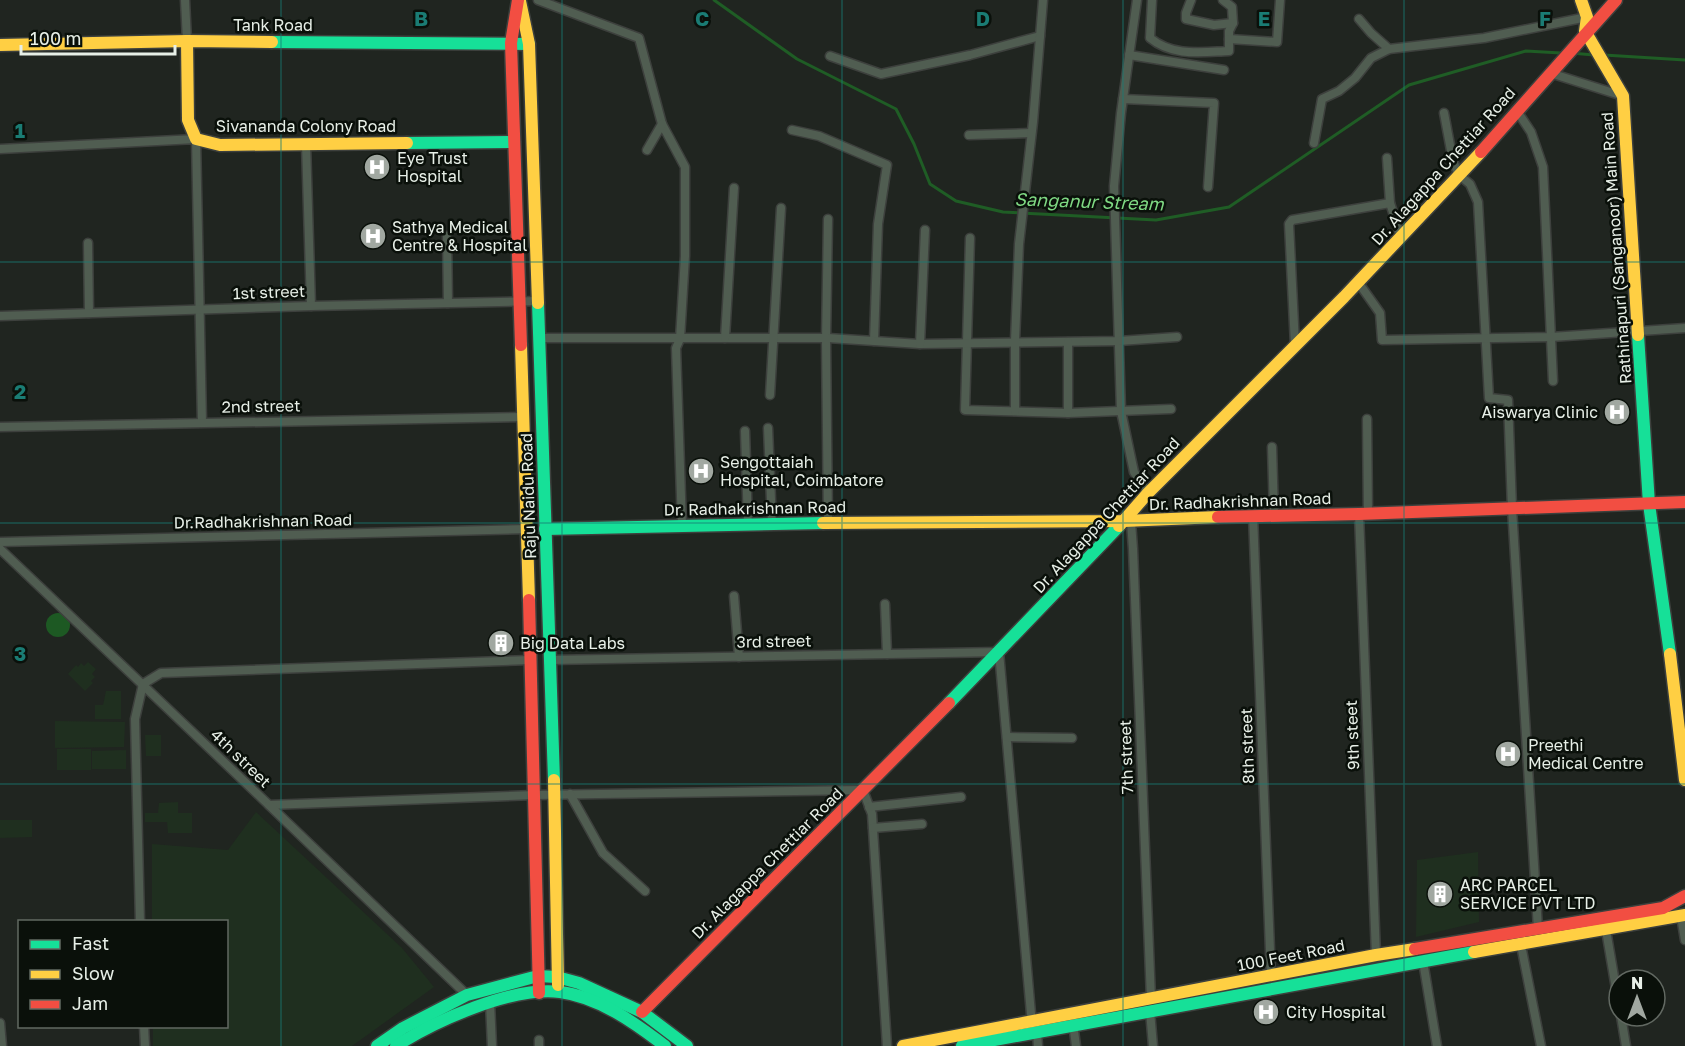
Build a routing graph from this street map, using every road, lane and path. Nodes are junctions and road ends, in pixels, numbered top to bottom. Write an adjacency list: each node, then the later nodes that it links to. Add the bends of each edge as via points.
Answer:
1 (185, 0): 18 (street)
2 (519, 0): 19 (main road, Raju Naidu Road); 20 (main road, Raju Naidu Road)
3 (538, 0): 31 (street, via 639,38)
4 (1043, 0): 16 (street)
5 (1137, 0): 23 (street)
6 (1152, 0): 17 (street, via 1150,38 1159,46 1182,53 1229,51)
7 (1191, 0): 14 (street, via 1186,19 1214,25)
8 (1223, 0): 14 (street, via 1232,7)
9 (1280, 0): 17 (street, via 1277,42)
10 (1581, 0): 12 (main road)
11 (1616, 0): 15 (main road, Dr. Alagappa Chettiar Road)
12 (1587, 17): 15 (main road); 22 (street, via 1484,38)
13 (1359, 19): 22 (street)
14 (1233, 23): 17 (street)
15 (1588, 35): 26 (main road, Dr. Alagappa Chettiar Road, via 1574,44); 27 (main road, Rathinapuri (Sanganoor) Main Road)
16 (1040, 36): 24 (street, via 881,74); 33 (street)
17 (1229, 39)
18 (187, 41): 19 (main road, Tank Road); 21 (main road, Tank Road); 35 (main road, Sivananda Colony Road, via 188,120)
19 (511, 43): 20 (main road, Tank Road); 36 (main road, Raju Naidu Road)
20 (529, 44): 55 (main road, Raju Naidu Road)
21 (0, 45)
22 (1389, 49): 37 (street, via 1371,58 1339,91 1322,99)
23 (1130, 55): 25 (street); 28 (street)
24 (830, 56)
25 (1224, 70)
26 (1552, 71): 27 (street); 29 (main road, Dr. Alagappa Chettiar Road)
27 (1623, 96): 62 (main road, Rathinapuri (Sanganoor) Main Road)
28 (1123, 99): 43 (street, via 1214,104); 71 (street, via 1114,186)
29 (1516, 111): 42 (main road, Dr. Alagappa Chettiar Road); 67 (street, via 1531,132 1543,167)
30 (1444, 113): 42 (street)
31 (662, 124): 40 (street); 68 (street, via 685,167)
32 (792, 130): 72 (street, via 819,136 887,165 878,224)
33 (1032, 133): 34 (street); 73 (street)
34 (969, 135)
35 (196, 139): 38 (main road, Sivananda Colony Road, via 220,145); 39 (street); 58 (street)
36 (514, 142): 38 (main road, Sivananda Colony Road); 54 (main road, Raju Naidu Road)
37 (1314, 143)
38 (306, 144): 57 (street)
39 (0, 149)
40 (647, 150)
41 (1387, 158): 45 (street)
42 (1459, 176): 50 (main road, Dr. Alagappa Chettiar Road); 64 (street, via 1470,184 1478,202)
43 (1208, 187)
44 (734, 188): 66 (street)
45 (1390, 203): 50 (street); 77 (street, via 1292,220 1289,224)
46 (781, 208): 69 (street)
47 (828, 219): 70 (street)
48 (925, 230): 76 (street)
49 (447, 236): 56 (street)
50 (1401, 237): 53 (main road, Dr. Alagappa Chettiar Road)
51 (970, 238): 75 (street)
52 (88, 243): 59 (street)
53 (1358, 282): 64 (street, via 1380,313 1382,340); 77 (main road, Dr. Alagappa Chettiar Road)
54 (520, 301): 55 (street, 1st street); 56 (street, 1st street); 84 (main road, Raju Naidu Road)
55 (538, 301): 65 (main road, Raju Naidu Road)
56 (448, 303): 57 (street, 1st street)
57 (311, 306): 58 (street, 1st street)
58 (199, 309): 59 (street, 1st street); 86 (street)
59 (89, 313): 60 (street, 1st street)
60 (0, 316)
61 (1685, 327): 62 (street)
62 (1638, 332): 67 (street); 93 (main road, Rathinapuri (Sanganoor) Main Road)
63 (1177, 337): 71 (street)
64 (1487, 337): 67 (street); 94 (street, via 1489,398 1508,400)
65 (540, 338): 68 (street); 104 (main road, Raju Naidu Road)
66 (725, 338): 68 (street); 69 (street)
67 (1551, 338): 78 (street)
68 (680, 339): 102 (street, via 676,348 676,376)
69 (773, 339): 70 (street); 79 (street)
70 (826, 340): 72 (street); 99 (street)
71 (1119, 340): 74 (street); 82 (street)
72 (874, 341): 76 (street)
73 (1015, 341): 74 (street); 75 (street); 81 (street)
74 (1068, 342): 83 (street)
75 (967, 343): 76 (street); 81 (street, via 965,410)
76 (920, 344)
77 (1295, 345): 91 (main road, Dr. Alagappa Chettiar Road)
78 (1553, 381)
79 (770, 395)
80 (1170, 409): 82 (street)
81 (1015, 411): 83 (street)
82 (1121, 411): 83 (street); 91 (street, via 1134,472)
83 (1068, 413)
84 (523, 417): 86 (street, 2nd street); 103 (main road, Raju Naidu Road)
85 (1367, 419): 96 (street, 9th steet)
86 (202, 422): 87 (street, 2nd street)
87 (0, 427)
88 (768, 428): 100 (street)
89 (745, 431): 101 (street)
90 (1272, 447): 95 (street)
91 (1148, 493): 98 (main road, Dr. Alagappa Chettiar Road)
92 (1685, 502): 93 (main road, Dr. Radhakrishnan Road)
93 (1649, 504): 94 (main road, Dr. Radhakrishnan Road); 117 (main road, Rathinapuri (Sanganoor) Main Road)
94 (1512, 508): 96 (main road, Dr. Radhakrishnan Road); 132 (street)
95 (1274, 514): 96 (main road, Dr. Radhakrishnan Road); 97 (main road, Dr. Radhakrishnan Road)
96 (1364, 514): 136 (street, 9th steet)
97 (1253, 515): 98 (main road, Dr. Radhakrishnan Road); 140 (street, 8th street)
98 (1124, 521): 99 (main road, Dr. Radhakrishnan Road); 109 (main road, Dr. Alagappa Chettiar Road); 146 (street, 7th street, via 1131,522 1133,549)
99 (828, 523): 100 (main road, Dr. Radhakrishnan Road)
100 (772, 524): 101 (main road, Dr. Radhakrishnan Road)
101 (748, 525): 102 (main road, Dr. Radhakrishnan Road)
102 (682, 526): 104 (main road, Dr. Radhakrishnan Road)
103 (527, 529): 105 (street, Dr.Radhakrishnan Road); 112 (main road, Raju Naidu Road)
104 (545, 529): 113 (main road, Raju Naidu Road)
105 (0, 542)
106 (0, 549): 114 (street, 4th street)
107 (734, 596): 111 (street)
108 (885, 604): 110 (street)
109 (999, 652): 110 (street, 3rd street); 115 (street); 118 (main road, Dr. Alagappa Chettiar Road)
110 (887, 654): 111 (street, 3rd street)
111 (739, 657): 113 (street, 3rd street)
112 (530, 660): 114 (street, via 161,674); 121 (main road, Raju Naidu Road)
113 (549, 660): 119 (main road, Raju Naidu Road)
114 (143, 684): 123 (street, 4th street); 131 (street, via 135,719)
115 (1007, 737): 116 (street); 152 (street)
116 (1072, 738)
117 (1685, 780)
118 (863, 790): 120 (street); 124 (street); 147 (main road, Dr. Alagappa Chettiar Road)
119 (554, 794): 120 (street); 121 (street, 4th street); 141 (main road, Raju Naidu Road)
120 (570, 794): 127 (street, via 603,853)
121 (534, 795): 123 (street, 4th street); 139 (main road, Raju Naidu Road)
122 (961, 797): 124 (street)
123 (269, 805): 144 (street)
124 (869, 807): 126 (street)
125 (922, 824): 126 (street)
126 (873, 828): 161 (street)
127 (645, 891)
128 (1685, 896): 129 (main road, 100 Feet Road)
129 (1663, 908): 130 (main road); 132 (main road, 100 Feet Road)
130 (1684, 912): 133 (main road, 100 Feet Road); 134 (street)
131 (140, 920)
132 (1538, 929): 136 (main road, 100 Feet Road)
133 (1606, 930): 135 (main road, 100 Feet Road); 138 (street)
134 (1685, 940)
135 (1521, 945): 137 (main road, 100 Feet Road); 168 (street)
136 (1376, 955): 140 (main road, 100 Feet Road)
137 (1424, 961): 146 (main road, 100 Feet Road); 167 (street)
138 (1613, 968)
139 (538, 976): 141 (main road); 143 (main road, Raju Naidu Road); 144 (main road)
140 (1271, 976): 146 (main road, 100 Feet Road)
141 (557, 977): 142 (main road, Raju Naidu Road); 147 (main road)
142 (558, 992): 143 (main road); 159 (main road, via 605,1007)
143 (539, 993): 145 (main road)
144 (467, 994): 156 (main road)
145 (490, 1003): 157 (main road, via 407,1037); 158 (street)
146 (1150, 1005): 148 (main road, 100 Feet Road); 166 (street)
147 (642, 1012): 160 (main road)
148 (1072, 1019): 152 (main road, 100 Feet Road); 165 (street)
149 (0, 1023): 154 (street)
150 (144, 1028): 155 (street)
151 (1623, 1028): 169 (street)
152 (1034, 1029): 153 (main road, 100 Feet Road); 162 (main road, 100 Feet Road); 164 (street)
153 (1003, 1042): 163 (main road, 100 Feet Road)
154 (2, 1046)
155 (145, 1046)
156 (377, 1046)
157 (396, 1046)
158 (492, 1046)
159 (665, 1046)
160 (687, 1046)
161 (886, 1046)
162 (903, 1046)
163 (962, 1046)
164 (1038, 1046)
165 (1076, 1046)
166 (1154, 1046)
167 (1437, 1046)
168 (1541, 1046)
169 (1626, 1046)

